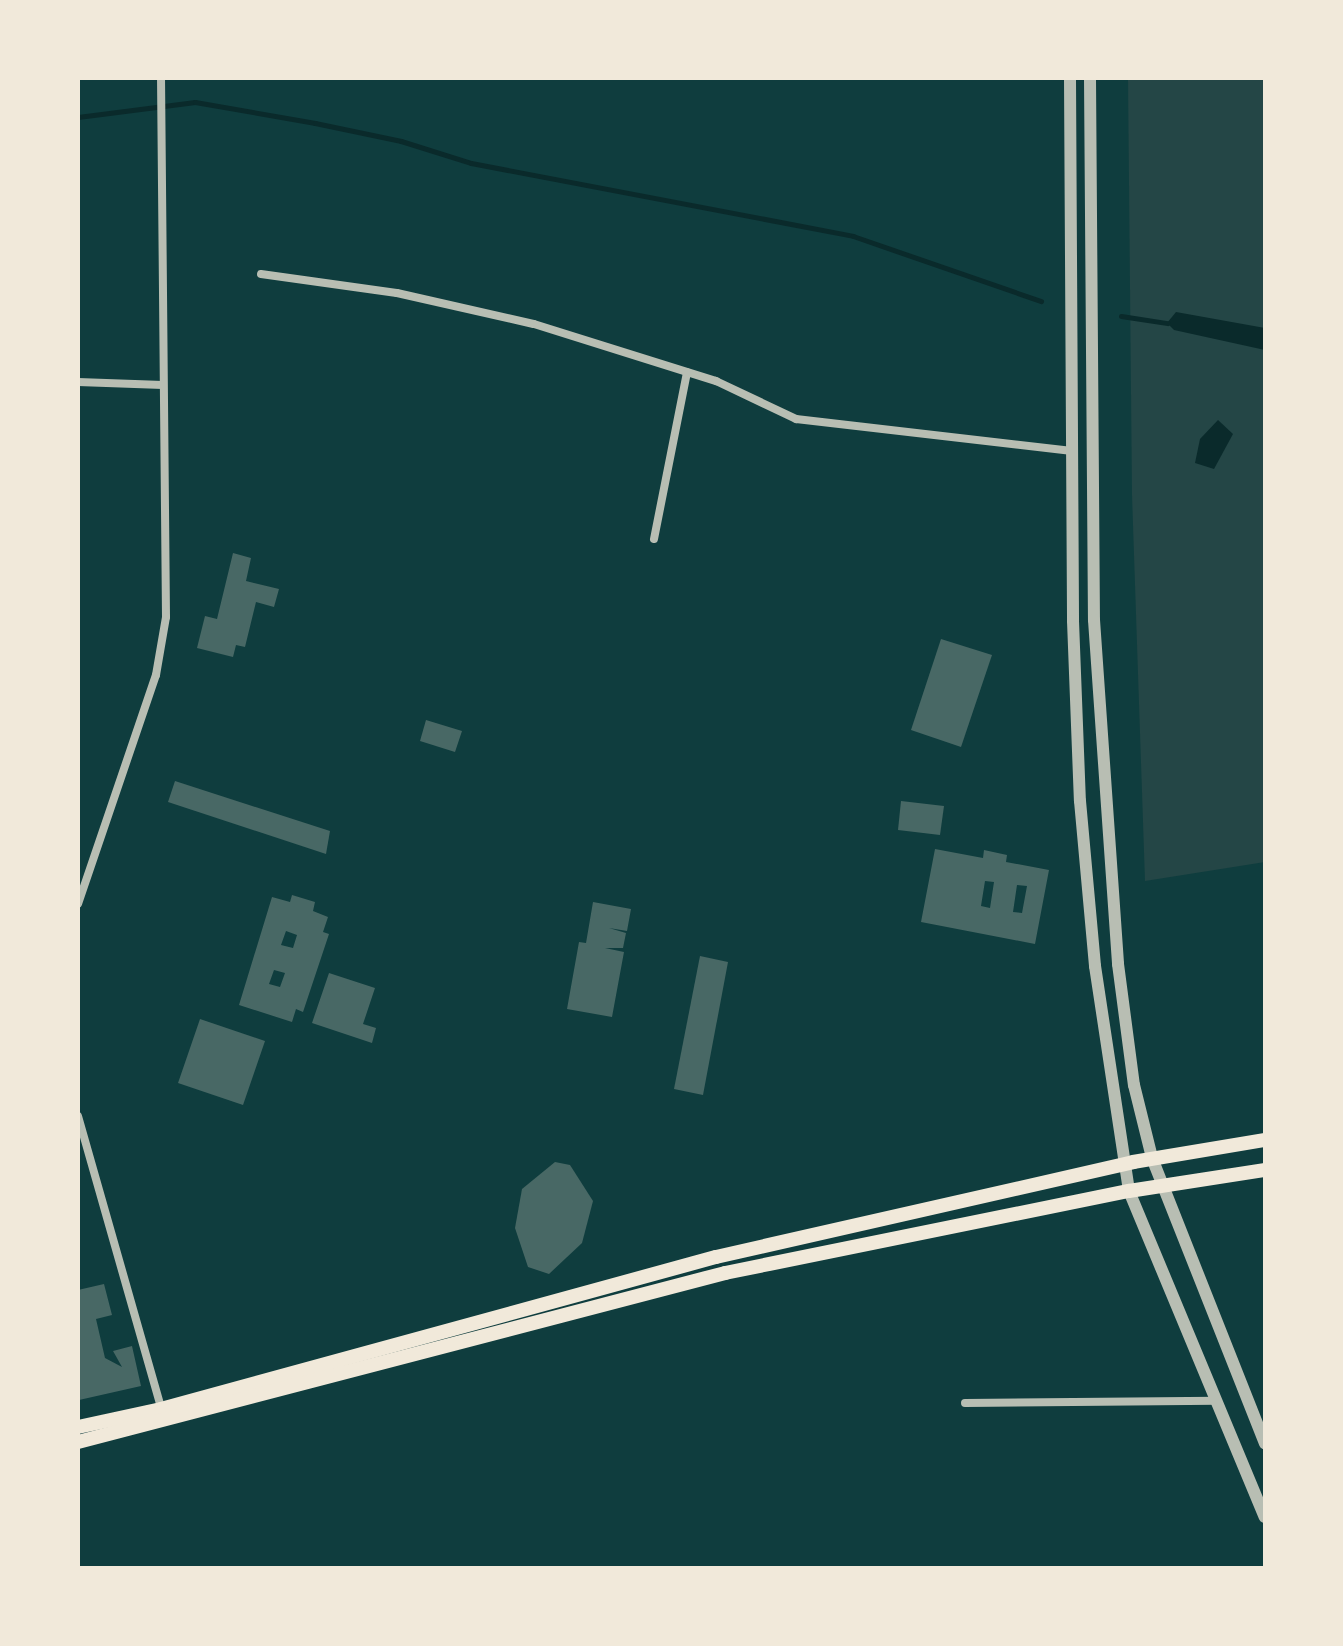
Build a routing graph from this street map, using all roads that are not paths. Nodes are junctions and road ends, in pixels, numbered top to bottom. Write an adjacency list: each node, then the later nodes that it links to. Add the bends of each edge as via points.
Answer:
1 (161, 78): 7 (street)
2 (1070, 78): 8 (street)
3 (1090, 78): 10 (street)
4 (261, 274): 5 (street, via 397,293 534,324)
5 (687, 372): 8 (street, via 796,419); 9 (street)
6 (78, 382): 7 (street)
7 (163, 385): 12 (street, via 169,491 164,632 156,675)
8 (1072, 451): 11 (street)
9 (654, 539)
10 (1094, 620): 11 (street); 15 (street, via 1118,964 1134,1085)
11 (1073, 621): 16 (street, via 1080,801 1095,966)
12 (78, 904)
13 (78, 1116): 22 (street)
14 (1265, 1140): 15 (main road)
15 (1152, 1158): 16 (main road); 18 (street)
16 (1122, 1164): 19 (street); 22 (main road, via 716,1257)
17 (1265, 1170): 18 (main road)
18 (1163, 1188): 19 (main road); 25 (street)
19 (1129, 1191): 20 (street); 22 (main road, via 725,1273)
20 (1217, 1401): 21 (street); 26 (street)
21 (965, 1403)
22 (163, 1415): 23 (main road); 24 (main road)
23 (78, 1427)
24 (78, 1442)
25 (1265, 1443)
26 (1265, 1517)

